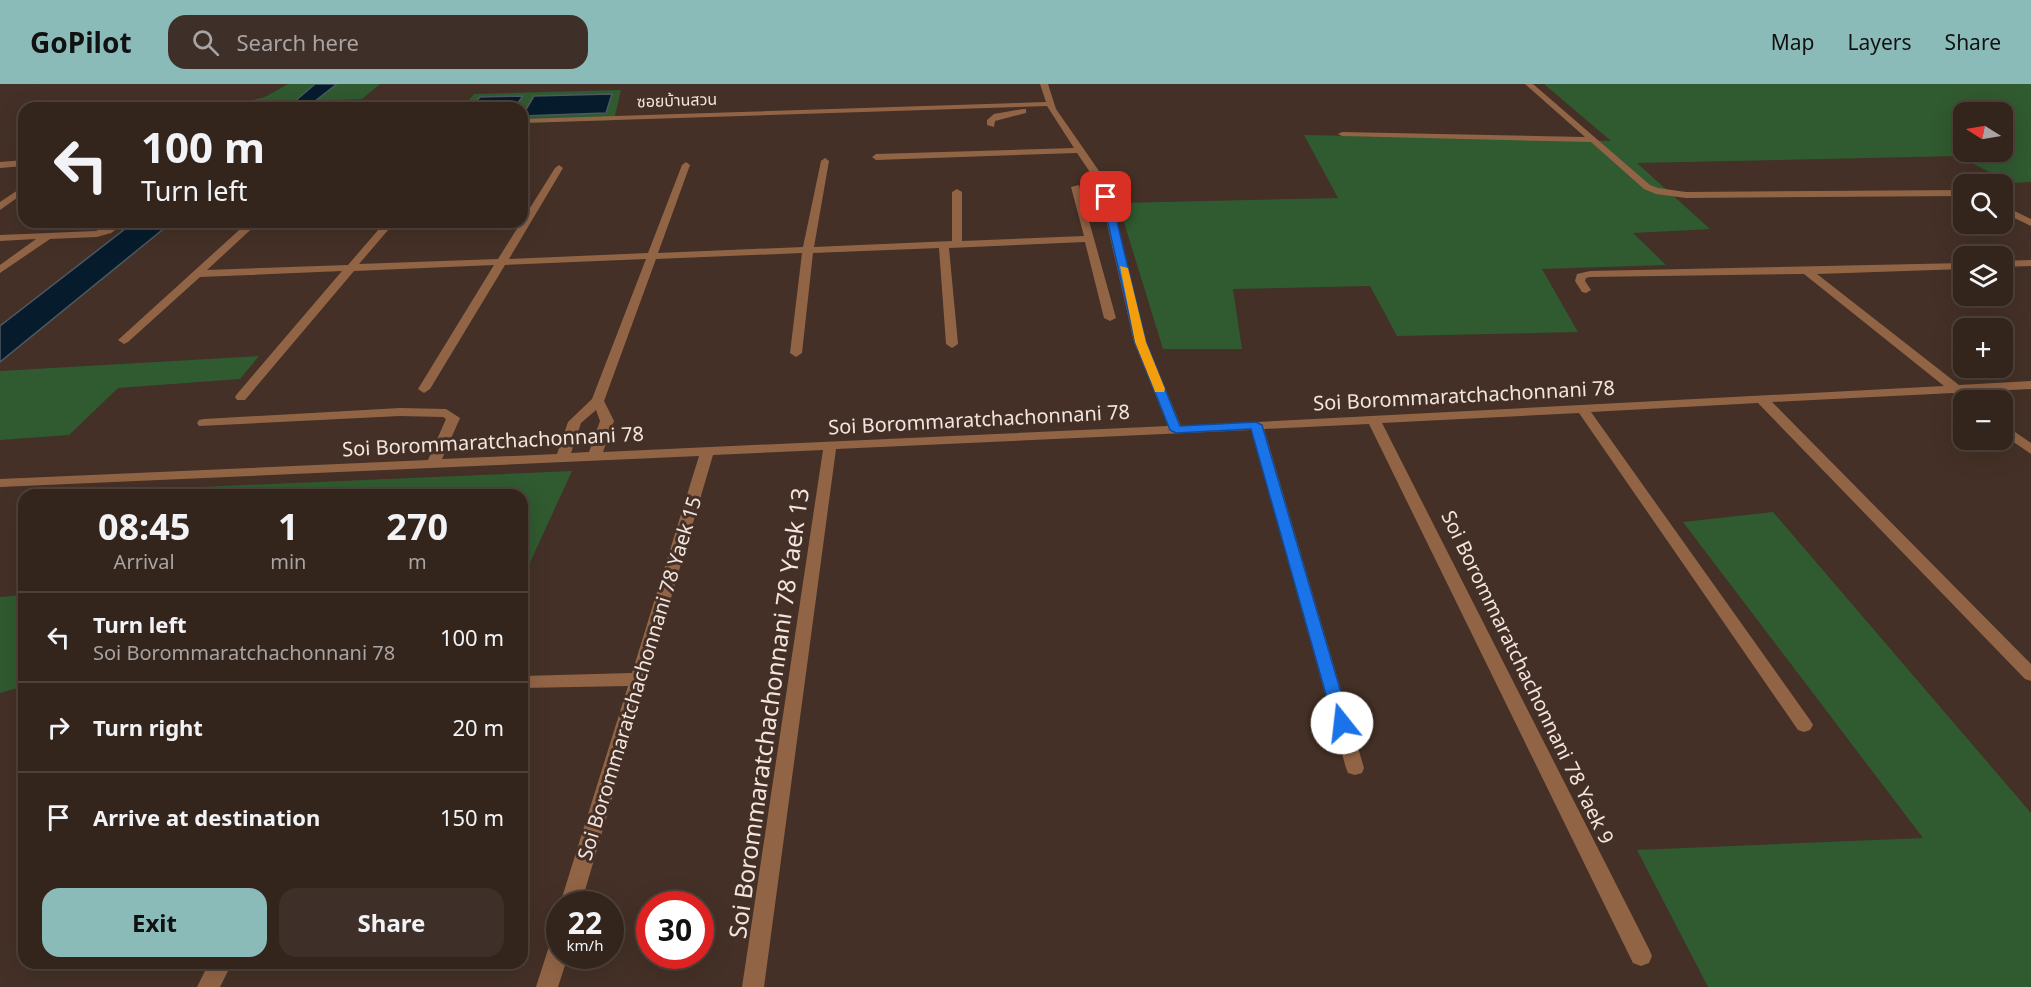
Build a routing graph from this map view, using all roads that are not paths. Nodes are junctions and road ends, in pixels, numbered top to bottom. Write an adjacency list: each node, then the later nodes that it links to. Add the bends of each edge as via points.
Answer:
1 (1044, 84): 3 (street)
2 (1529, 84): 7 (street)
3 (1051, 106): 4 (street, ซอยบ้านสวน); 5 (street, via 997,116); 8 (street)
4 (528, 121)
5 (991, 125)
6 (1342, 134): 7 (street)
7 (1594, 140): 17 (street, via 1647,187 1669,194)
8 (1080, 150): 9 (street); 57 (street, via 1103,184 1140,342)
9 (876, 157)
10 (825, 161): 32 (street)
11 (18, 164): 12 (street)
12 (0, 165)
13 (686, 165): 33 (street)
14 (559, 168): 21 (street)
15 (1076, 187): 29 (street)
16 (957, 192): 30 (street)
17 (1953, 193)
18 (18, 194): 19 (street)
19 (0, 207)
20 (2013, 214): 22 (street)
21 (528, 218)
22 (2031, 223)
23 (112, 228): 27 (street, via 96,234)
24 (247, 228): 41 (street)
25 (385, 228): 38 (street)
26 (522, 228): 34 (street)
27 (48, 236): 28 (street); 39 (street)
28 (0, 238)
29 (1089, 239): 30 (street); 43 (street)
30 (957, 244): 31 (street)
31 (945, 245): 32 (street); 45 (street)
32 (807, 250): 33 (street); 46 (street)
33 (651, 256): 34 (street); 52 (street)
34 (501, 262): 38 (street); 48 (street)
35 (2031, 263): 36 (street)
36 (2013, 264)
37 (1953, 266): 40 (street)
38 (351, 268): 41 (street); 50 (street)
39 (0, 270)
40 (1807, 272): 42 (street, via 1590,274 1581,276); 49 (street)
41 (197, 274): 44 (street)
42 (1586, 290)
43 (1110, 318)
44 (124, 340)
45 (952, 344)
46 (796, 353)
47 (2031, 385): 49 (street, Soi Borommaratchachonnani 78)
48 (424, 389)
49 (1956, 389): 51 (street, Soi Borommaratchachonnani 78)
50 (241, 397)
51 (1761, 399): 53 (street, Soi Borommaratchachonnani 78); 66 (street)
52 (598, 401): 62 (street, via 607,421); 63 (street, via 575,422)
53 (1582, 408): 54 (street, Soi Borommaratchachonnani 78); 69 (street)
54 (1373, 419): 56 (street, Soi Borommaratchachonnani 78); 72 (street, Soi Borommaratchachonnani 78 Yaek 9)
55 (204, 423): 64 (street, via 446,413 453,418)
56 (1256, 425): 57 (street, Soi Borommaratchachonnani 78); 70 (street)
57 (1176, 430): 59 (street, Soi Borommaratchachonnani 78)
58 (2013, 436): 60 (street)
59 (830, 445): 61 (street, Soi Borommaratchachonnani 78); 77 (street, Soi Borommaratchachonnani 78 Yaek 13)
60 (2031, 450)
61 (707, 451): 62 (street, Soi Borommaratchachonnani 78); 67 (street, Soi Borommaratchachonnani 78 Yaek 15)
62 (595, 456): 63 (street, Soi Borommaratchachonnani 78)
63 (562, 458): 64 (street, Soi Borommaratchachonnani 78)
64 (433, 463): 65 (street, Soi Borommaratchachonnani 78)
65 (0, 483)
66 (2031, 675)
67 (639, 679): 68 (street); 71 (street, Soi Borommaratchachonnani 78 Yaek 15)
68 (528, 682)
69 (1804, 725)
70 (1355, 768)
71 (575, 891)
72 (1641, 956)
73 (218, 969): 75 (street)
74 (552, 969): 76 (street)
75 (208, 987)
76 (547, 987)
77 (753, 987)

